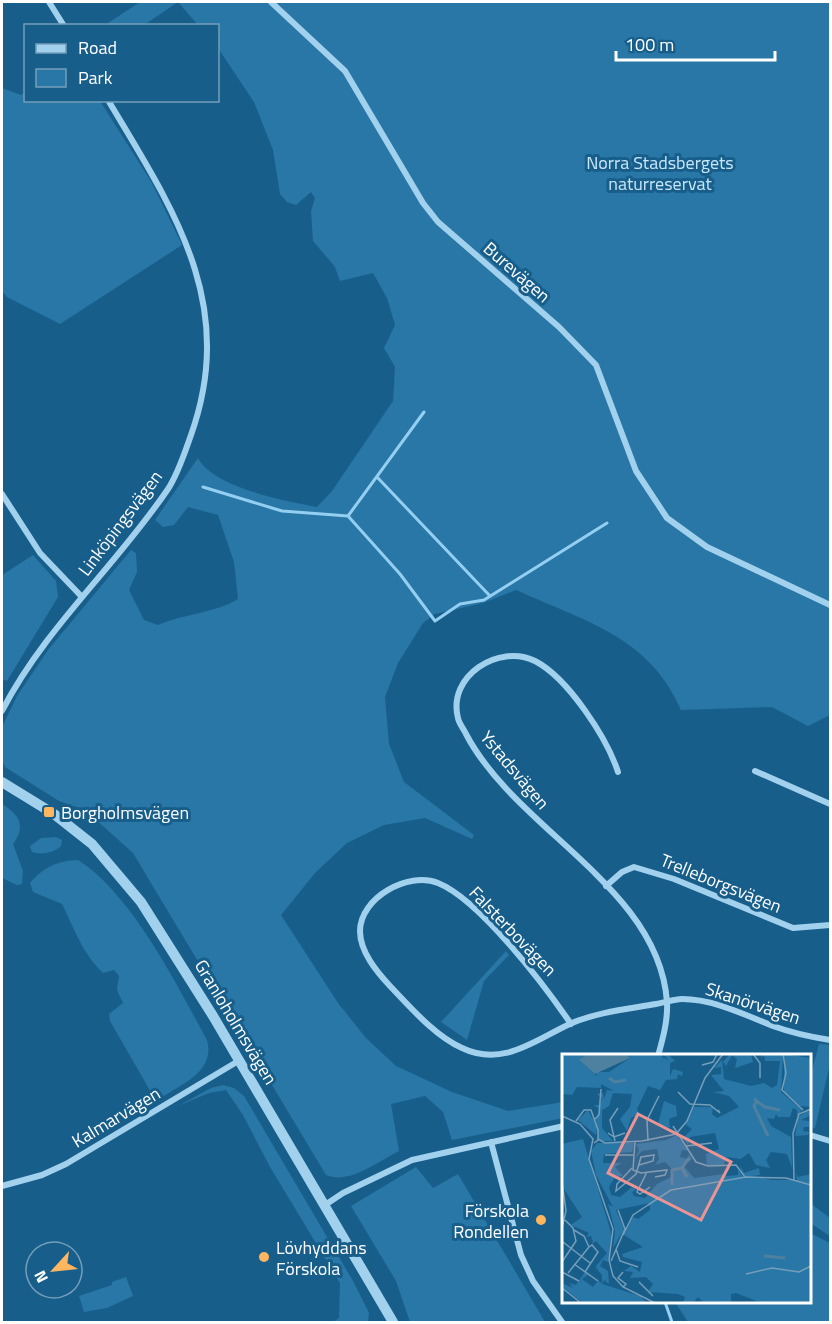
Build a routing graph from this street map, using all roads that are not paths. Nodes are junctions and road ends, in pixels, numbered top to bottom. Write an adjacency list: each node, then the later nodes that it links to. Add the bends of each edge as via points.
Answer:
1 (49, 2): 3 (street)
2 (272, 2): 7 (street, Burevägen, via 345,71 438,222 559,327 596,365 636,471 667,518 697,541 734,561)
3 (63, 24)
4 (109, 102): 6 (street, Linköpingsvägen, via 182,230 200,281 207,341 202,399 169,487)
5 (2, 494): 6 (street, via 40,553)
6 (82, 597): 8 (street, Linköpingsvägen, via 44,645)
7 (831, 605)
8 (2, 711)
9 (754, 771): 12 (street)
10 (618, 772): 13 (street, Ystadsvägen, via 612,753 551,671 534,661 507,655 478,666 466,678 459,693 458,718 475,752 530,814)
11 (2, 782): 19 (street, Granloholmsvägen, via 60,819 104,855 141,902)
12 (831, 804)
13 (606, 886): 14 (street, Trelleborgsvägen, via 634,867 674,879 793,928); 15 (street, Ystadsvägen, via 637,921 651,946)
14 (831, 925)
15 (667, 1002): 16 (street, Falsterbovägen, via 596,1015); 17 (street, Skanörvägen, via 680,999 711,1003 807,1036); 18 (street, Ystadsvägen)
16 (571, 1024): 16 (street, Falsterbovägen, via 513,1053 486,1054 462,1048 413,1008 374,967 359,930 368,910 379,897 407,880 435,882 448,888 518,956)
17 (831, 1040)
18 (659, 1054)
19 (240, 1060): 24 (street, Kalmarvägen, via 66,1164); 25 (street, Granloholmsvägen)
20 (562, 1126): 23 (street)
21 (811, 1135): 22 (street)
22 (831, 1141)
23 (491, 1142): 25 (street, via 412,1160); 27 (street, via 521,1255 533,1281)
24 (2, 1186)
25 (325, 1205): 26 (street, Granloholmsvägen)
26 (393, 1323)
27 (562, 1323)

